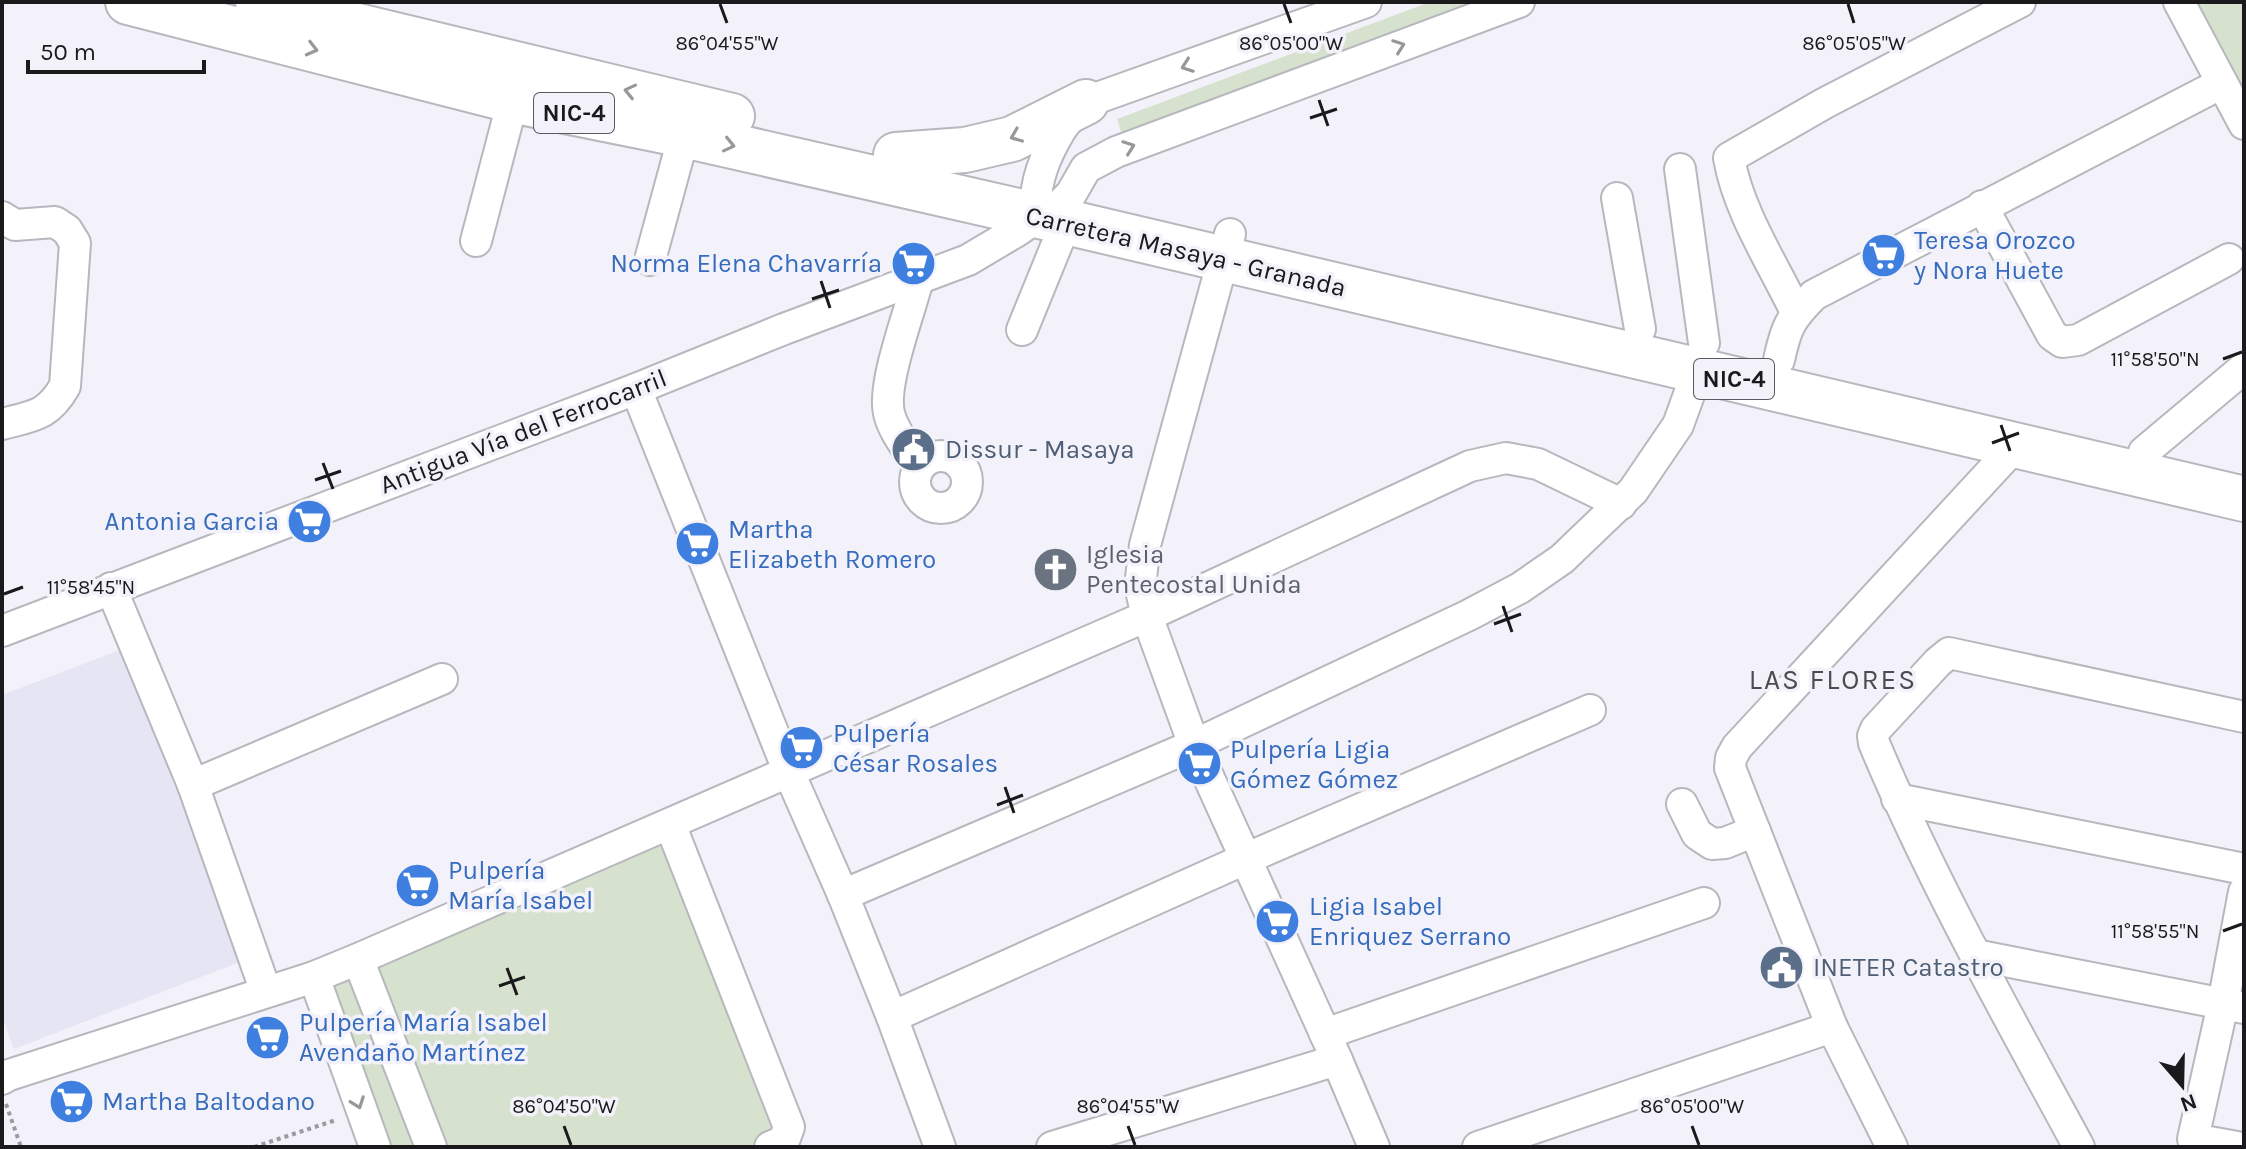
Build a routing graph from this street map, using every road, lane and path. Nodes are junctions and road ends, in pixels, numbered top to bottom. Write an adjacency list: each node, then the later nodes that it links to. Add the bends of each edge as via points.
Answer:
1 (128, 2): 8 (highway, Carretera Masaya - Granada / NIC-4, one-way to 8)
2 (258, 2): 12 (highway, Carretera Masaya - Granada / NIC-4, one-way to 2)
3 (1366, 2): 9 (street, one-way to 9)
4 (1519, 2): 15 (street, one-way to 4, via 1086,168 1116,152)
5 (2020, 2): 23 (street, via 1729,158 1745,209)
6 (2179, 2): 7 (street)
7 (2222, 83): 10 (street); 16 (street)
8 (511, 100): 11 (highway, Carretera Masaya - Granada / NIC-4); 18 (street)
9 (1086, 102): 12 (highway, one-way to 12, via 1012,139 965,150); 15 (street, via 1061,128)
10 (2244, 124)
11 (684, 135): 15 (highway, Carretera Masaya - Granada / NIC-4, one-way to 15); 21 (street)
12 (896, 155): 15 (highway, Carretera Masaya - Granada / NIC-4)
13 (1680, 169): 26 (street)
14 (1617, 198): 24 (street)
15 (1053, 204): 19 (highway, Carretera Masaya - Granada / NIC-4); 22 (street, Antigua Vía del Ferrocarril, via 968,260); 25 (street)
16 (1982, 206): 20 (street, via 2052,335 2062,342 2078,340); 23 (street, via 1814,295)
17 (6, 224): 30 (street, via 55,222 75,243 65,386 55,403)
18 (476, 241)
19 (1227, 246): 24 (highway, Carretera Masaya - Granada / NIC-4); 26 (highway, Carretera Masaya - Granada / NIC-4); 38 (street, via 1145,545 1140,586)
20 (2229, 259)
21 (650, 260)
22 (918, 279): 29 (street, Antigua Vía del Ferrocarril); 33 (street, via 888,386 888,412)
23 (1796, 312): 27 (street, via 1785,331)
24 (1640, 329): 26 (highway, Carretera Masaya - Granada / NIC-4)
25 (1022, 330)
26 (1701, 357): 27 (highway, Carretera Masaya - Granada / NIC-4); 31 (highway, Carretera Masaya - Granada / NIC-4); 36 (street, via 1678,425)
27 (1779, 360): 32 (highway, Carretera Masaya - Granada / NIC-4)
28 (2244, 368): 32 (street)
29 (636, 389): 37 (street, Antigua Vía del Ferrocarril); 44 (street)
30 (2, 424)
31 (2016, 445): 35 (highway, Carretera Masaya - Granada / NIC-4); 49 (street, via 1737,747 1730,768)
32 (2144, 452): 34 (highway, Carretera Masaya - Granada / NIC-4)
33 (919, 467)
34 (2244, 475)
35 (2244, 499)
36 (1621, 504): 38 (street, via 1538,464 1506,458 1470,466); 43 (street, via 1562,559 1520,588)
37 (111, 588): 39 (street, Antigua Vía del Ferrocarril); 45 (street)
38 (1147, 616): 43 (street); 44 (street)
39 (2, 631)
40 (442, 679): 45 (street)
41 (1590, 710): 50 (street)
42 (2244, 717): 46 (street, via 1949,653 1873,736)
43 (1194, 745): 50 (street); 53 (street)
44 (788, 770): 48 (street); 53 (street)
45 (193, 785): 58 (street)
46 (1897, 799): 51 (street); 55 (street)
47 (1682, 804): 49 (street, via 1697,834 1712,844)
48 (670, 824): 56 (street); 70 (street, via 789,1127 784,1141)
49 (1755, 831): 61 (street)
50 (1245, 859): 60 (street); 62 (street)
51 (2244, 869)
52 (2244, 892): 59 (street)
53 (843, 895): 60 (street)
54 (1704, 903): 62 (street)
55 (1975, 955): 59 (street); 76 (street)
56 (358, 959): 57 (street); 69 (street)
57 (314, 977): 58 (street); 64 (street, one-way to 64)
58 (266, 992): 63 (street)
59 (2233, 1006): 65 (street)
60 (892, 1017): 71 (street)
61 (1832, 1027): 74 (street); 75 (street)
62 (1331, 1047): 72 (street); 73 (street)
63 (4, 1076): 66 (path)
64 (361, 1111): 67 (path); 68 (street)
65 (2192, 1143): 77 (street)
66 (21, 1147)
67 (254, 1147)
68 (375, 1147)
69 (431, 1147)
70 (770, 1147)
71 (940, 1147)
72 (1052, 1147)
73 (1374, 1147)
74 (1478, 1147)
75 (1892, 1147)
76 (2079, 1147)
77 (2237, 1147)

